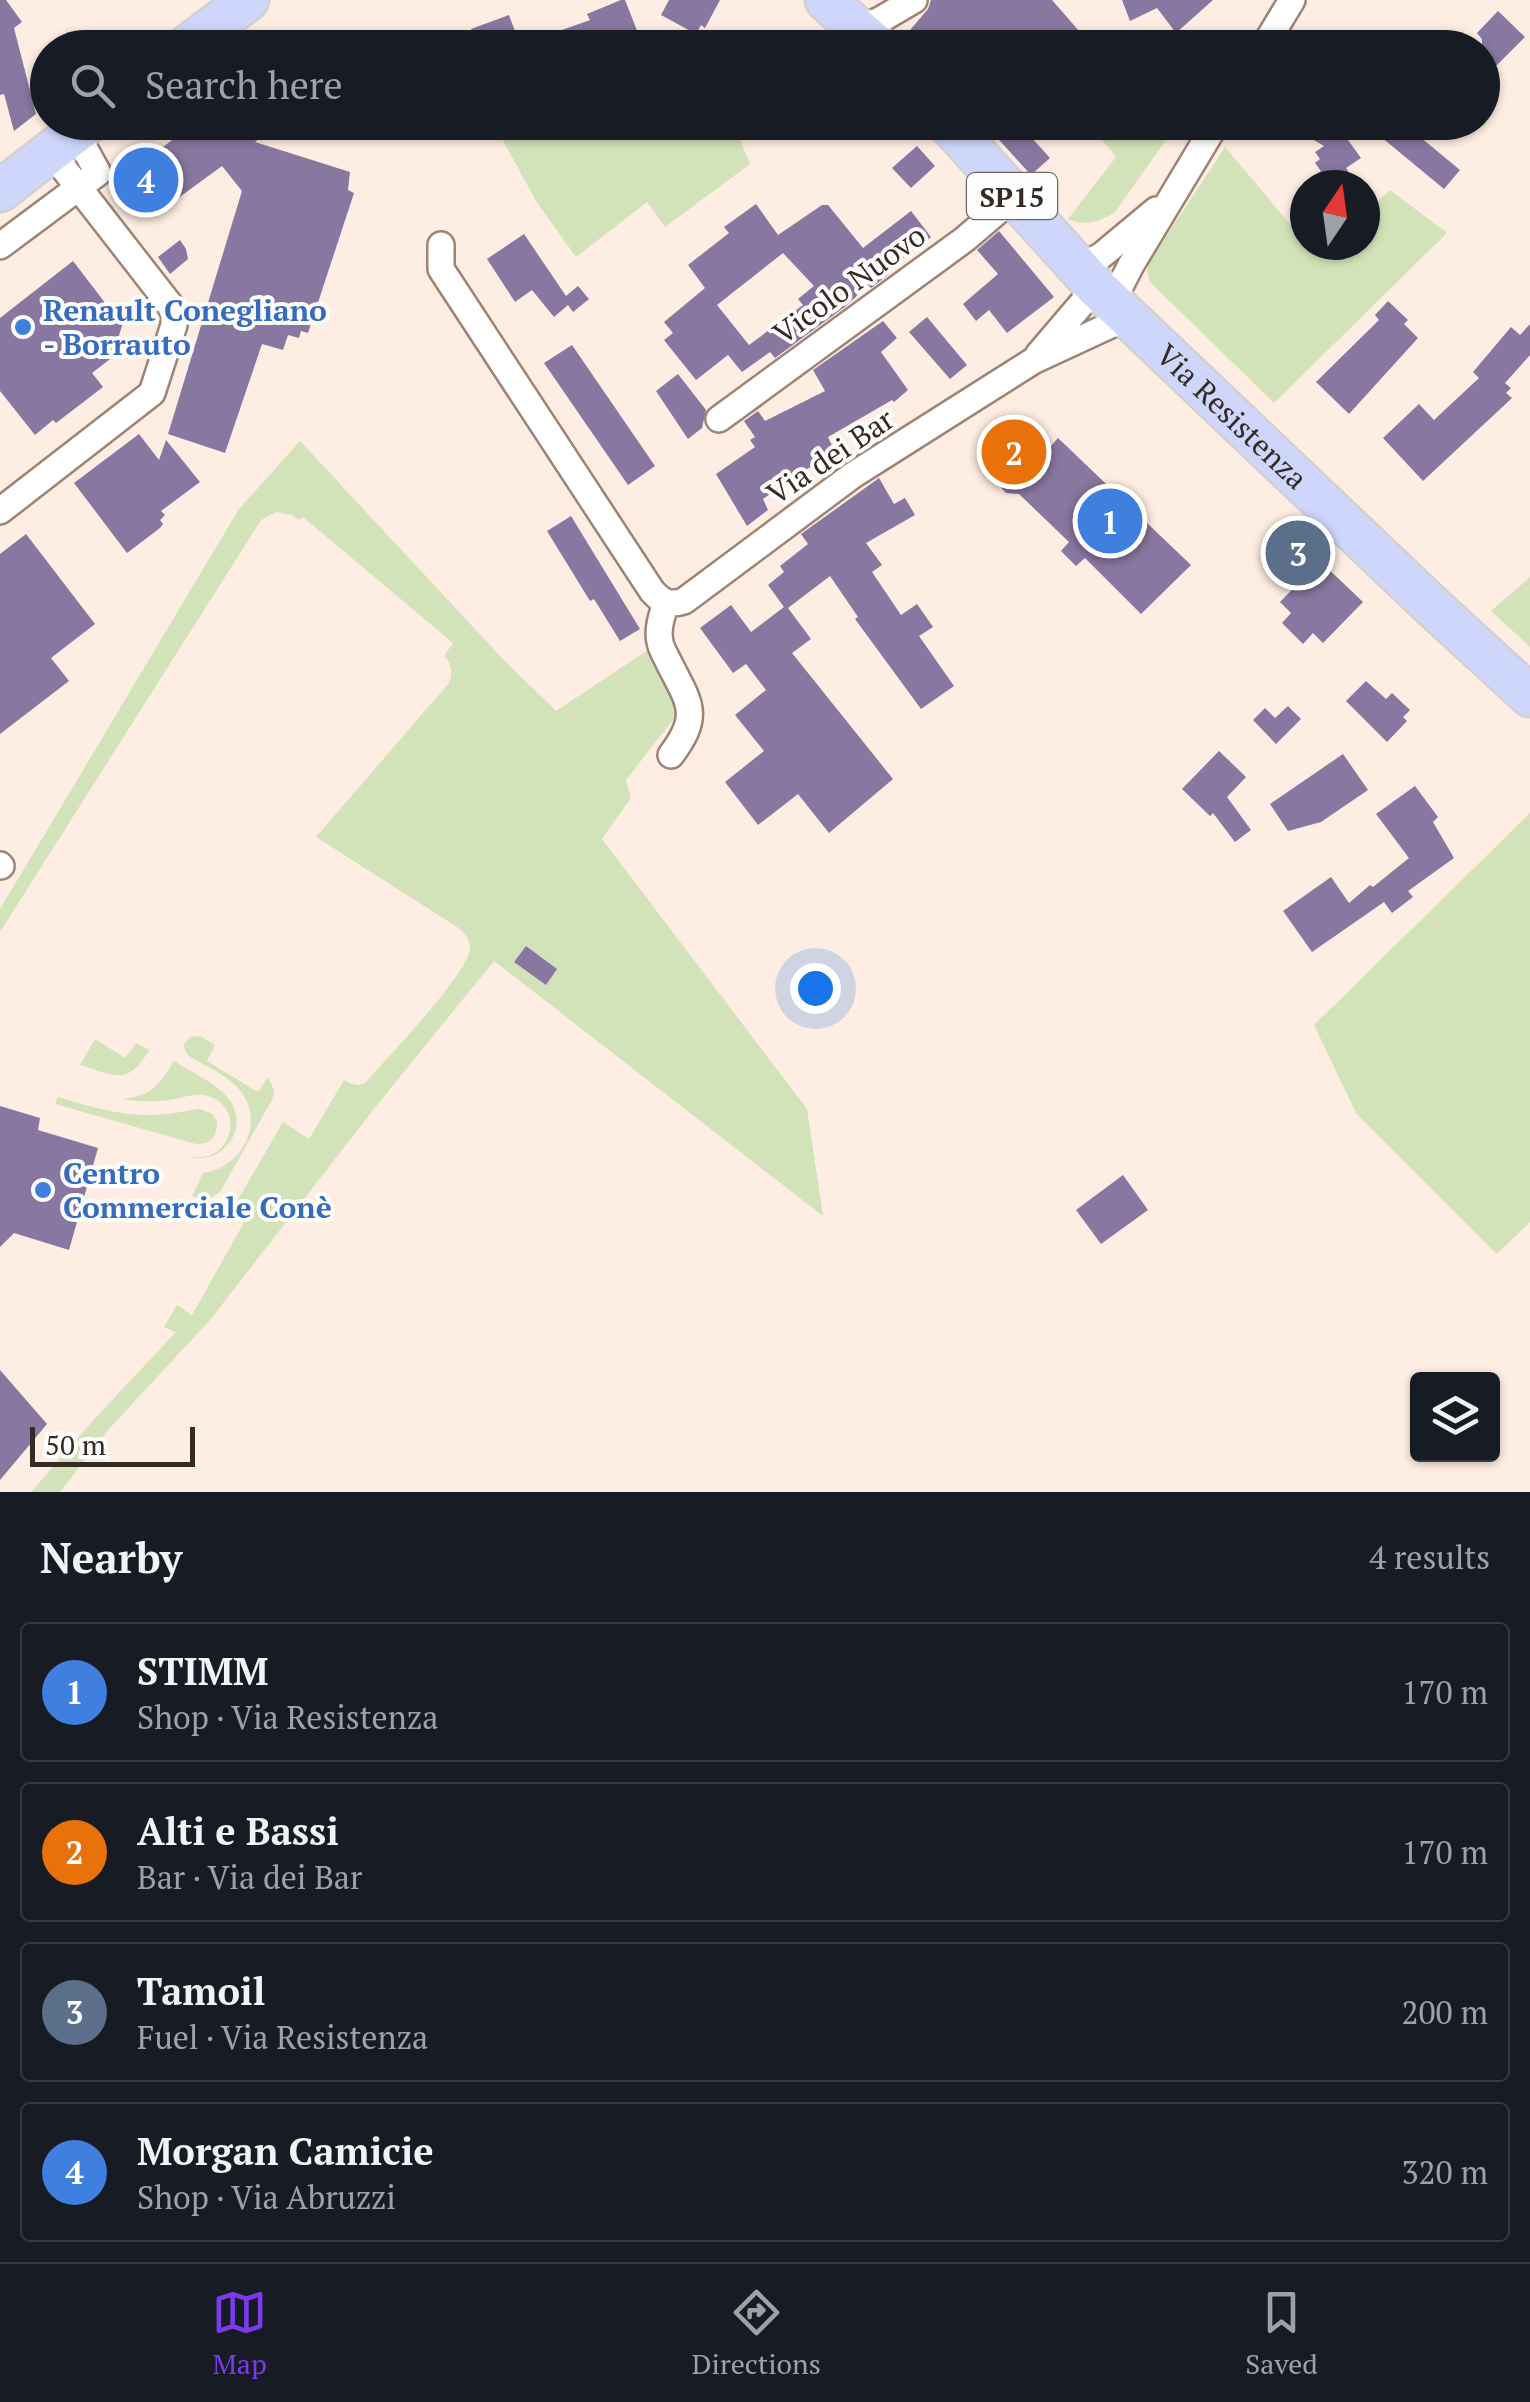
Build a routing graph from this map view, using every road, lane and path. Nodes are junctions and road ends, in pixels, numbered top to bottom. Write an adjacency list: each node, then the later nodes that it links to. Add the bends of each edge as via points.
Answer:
1 (826, 0): 6 (main road)
2 (914, 0): 7 (street)
3 (1292, 0): 8 (street)
4 (245, 2): 5 (main road)
5 (209, 30)
6 (861, 30)
7 (874, 30)
8 (1274, 30)
9 (67, 140): 14 (main road)
10 (72, 140): 13 (street)
11 (963, 140): 15 (main road, Via Resistenza / SP15)
12 (1206, 140): 16 (street)
13 (78, 187): 18 (street); 22 (street, via 170,305 174,324 152,393)
14 (0, 191)
15 (1013, 198): 19 (main road, Via Resistenza / SP15); 21 (street, Vicolo Nuovo)
16 (1172, 198): 19 (street, via 1131,266); 19 (street, via 1102,254)
17 (441, 244): 23 (street, via 440,269)
18 (0, 246)
19 (1104, 294): 20 (street, Via dei Bar); 20 (street, Via dei Bar); 24 (main road, Via Resistenza / SP15)
20 (1033, 361): 23 (street, Via dei Bar, via 853,476 684,600)
21 (719, 419)
22 (0, 511)
23 (666, 603): 25 (street, via 660,644 690,710 688,728)
24 (1530, 696)
25 (670, 755)

